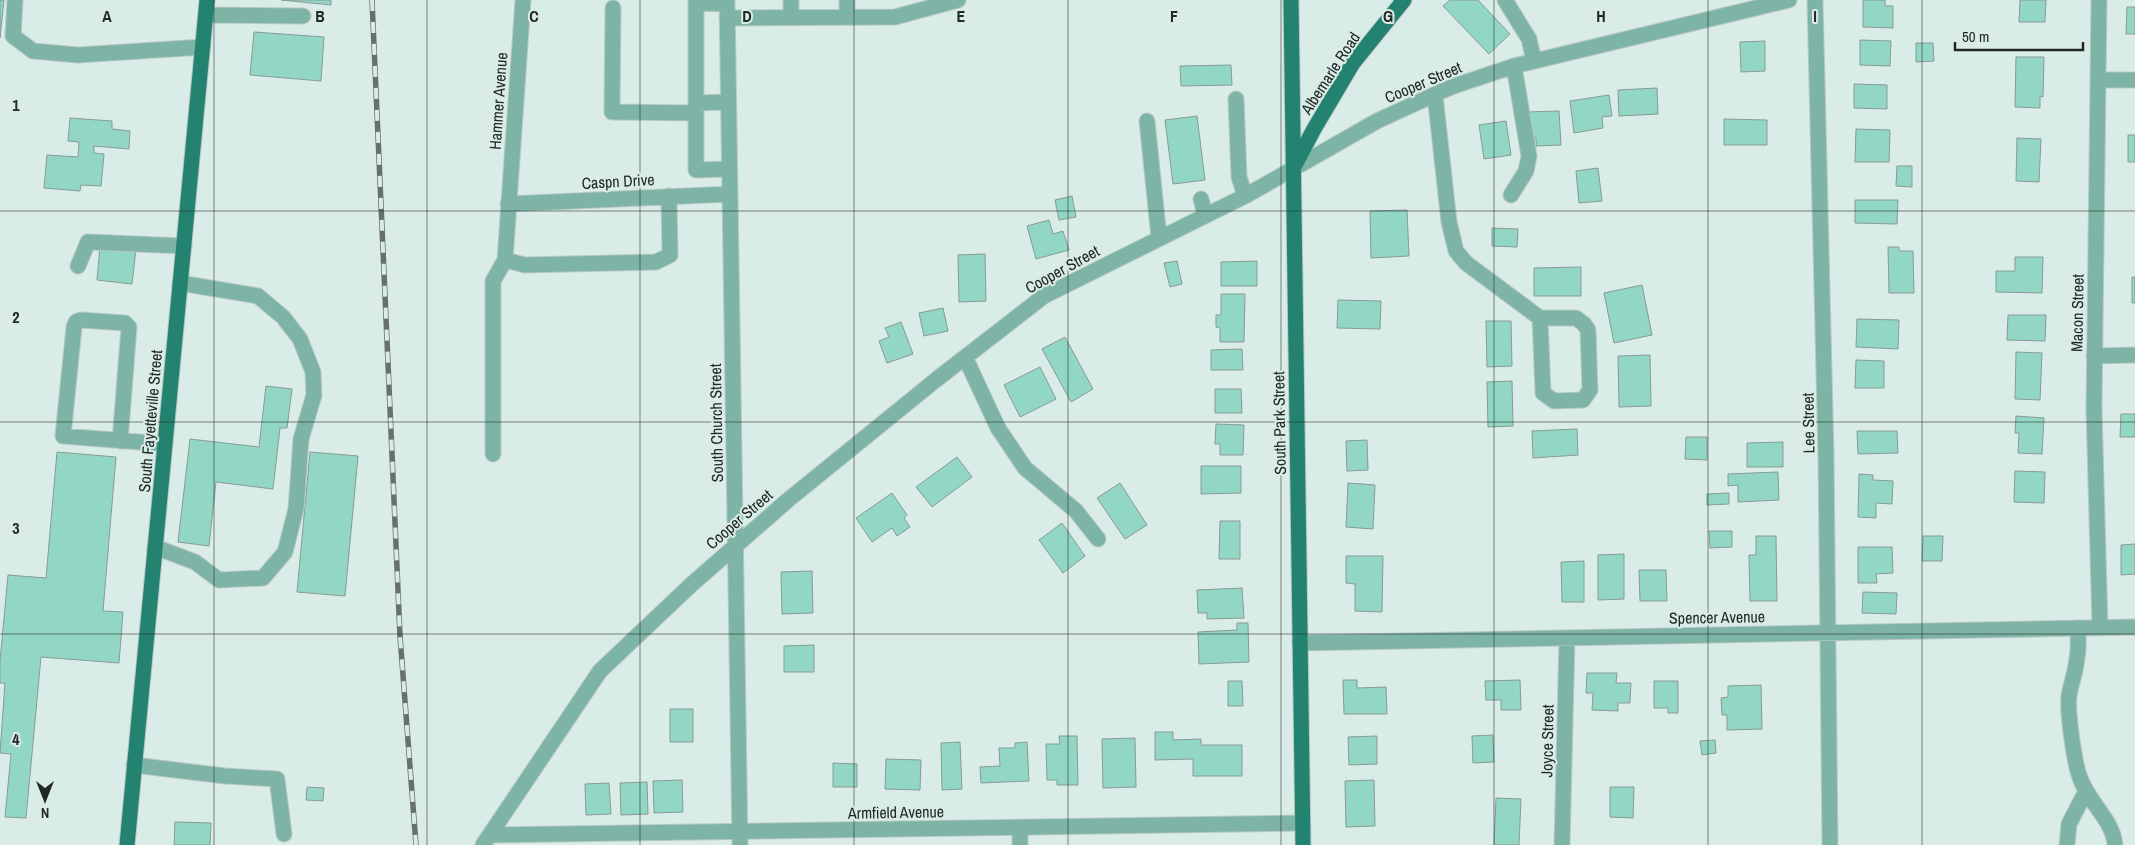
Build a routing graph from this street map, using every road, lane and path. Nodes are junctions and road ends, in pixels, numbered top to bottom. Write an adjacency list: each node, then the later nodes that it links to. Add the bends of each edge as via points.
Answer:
1 (15, 0): 19 (street, via 13,36 33,51 78,55)
2 (523, 0): 36 (street, Hammer Avenue)
3 (791, 0): 18 (street)
4 (847, 0): 17 (street)
5 (958, 0): 17 (street, via 895,17)
6 (1291, 0): 30 (main road, South Park Street)
7 (1404, 0): 30 (main road, Albemarle Road, via 1353,63)
8 (1505, 0): 20 (street, via 1529,39)
9 (1789, 0): 20 (street, Cooper Street)
10 (1815, 0): 56 (street, Lee Street)
11 (2099, 0): 22 (street, Macon Street)
12 (207, 7): 14 (street); 19 (main road, South Fayetteville Street)
13 (727, 7): 18 (street); 26 (street, South Church Street); 27 (street, via 696,3)
14 (242, 8): 16 (street)
15 (613, 8): 27 (street, via 612,112)
16 (303, 16)
17 (847, 17): 18 (street)
18 (791, 18)
19 (203, 47): 39 (main road, South Fayetteville Street)
20 (1534, 61): 21 (street, Cooper Street)
21 (1514, 66): 24 (street, Cooper Street); 32 (street, via 1529,156 1526,171)
22 (2098, 80): 23 (street); 45 (street, Macon Street)
23 (2135, 80)
24 (1435, 94): 30 (street, Cooper Street, via 1377,121); 43 (street, via 1449,222 1456,251 1466,263)
25 (1236, 99): 34 (street, via 1239,177)
26 (728, 102): 27 (street); 29 (street, South Church Street)
27 (696, 108): 29 (street, via 696,170)
28 (1147, 121): 38 (street)
29 (729, 169): 31 (street, South Church Street)
30 (1292, 170): 34 (street, Cooper Street); 58 (main road, South Park Street)
31 (730, 194): 33 (street, Caspn Drive); 51 (street, South Church Street)
32 (1511, 195)
33 (669, 196): 36 (street, Caspn Drive); 40 (street, via 670,256 656,262 525,265)
34 (1246, 196): 37 (street, Cooper Street)
35 (1201, 199): 37 (street)
36 (508, 204): 40 (street, Hammer Avenue)
37 (1204, 216): 38 (street, Cooper Street)
38 (1159, 238): 46 (street, Cooper Street, via 1044,296)
39 (184, 246): 41 (street, via 88,242); 42 (main road, South Fayetteville Street)
40 (505, 260): 49 (street, via 493,281)
41 (78, 266)
42 (180, 283): 48 (main road, South Fayetteville Street); 52 (street, via 258,296 283,317 300,339 313,372 314,395 300,439 296,509 284,552 263,578 219,580 195,562)
43 (1540, 318): 43 (street, via 1576,318 1588,330 1590,390 1583,400 1554,401 1543,393)
44 (2135, 355): 45 (street)
45 (2094, 356): 53 (street, Macon Street)
46 (965, 357): 50 (street, via 998,428 1025,468 1076,511); 51 (street, Cooper Street)
47 (120, 441): 47 (street, via 63,436 74,327 81,320 125,323 129,327); 48 (street)
48 (165, 444): 52 (main road, South Fayetteville Street)
49 (493, 454)
50 (1098, 539)
51 (735, 546): 64 (street, South Church Street); 65 (street, Cooper Street, via 600,671)
52 (155, 547): 59 (main road, South Fayetteville Street)
53 (2100, 627): 54 (street, Spencer Avenue); 55 (street, Spencer Avenue)
54 (2135, 627)
55 (2078, 628): 56 (street, Spencer Avenue); 60 (street, via 2077,658 2068,711 2078,773)
56 (1828, 633): 57 (street, Spencer Avenue); 71 (street, Lee Street)
57 (1567, 638): 58 (street, Spencer Avenue); 70 (street, Joyce Street)
58 (1300, 643): 61 (main road, South Park Street)
59 (134, 765): 63 (street, via 277,780); 67 (main road, South Fayetteville Street)
60 (2085, 792): 72 (street, via 2069,824); 73 (street, via 2107,821)
61 (1302, 824): 62 (street, Armfield Avenue); 69 (main road, South Park Street)
62 (1020, 828): 64 (street, Armfield Avenue); 68 (street)
63 (284, 834)
64 (740, 838): 66 (street, Armfield Avenue)
65 (487, 840): 66 (street, Armfield Avenue)
66 (628, 840)
67 (127, 845)
68 (1020, 845)
69 (1303, 845)
70 (1562, 845)
71 (1830, 845)
72 (2067, 845)
73 (2115, 845)

